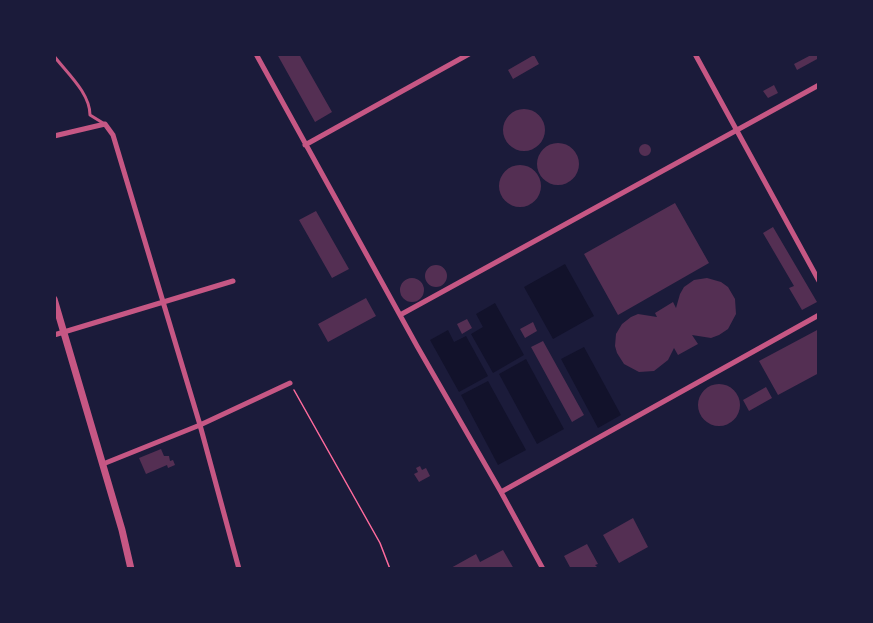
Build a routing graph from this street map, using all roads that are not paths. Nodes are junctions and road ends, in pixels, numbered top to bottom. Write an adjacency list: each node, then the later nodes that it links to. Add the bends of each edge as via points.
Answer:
1 (256, 54): 9 (street)
2 (469, 54): 9 (street)
3 (696, 54): 7 (street)
4 (54, 56): 6 (lane, via 84,94 90,115)
5 (819, 85): 7 (street)
6 (105, 124): 8 (street); 13 (street, via 113,135)
7 (736, 130): 11 (street); 14 (street)
8 (54, 136)
9 (305, 145): 14 (street)
10 (233, 281): 13 (street)
11 (819, 281)
12 (54, 299): 16 (street)
13 (163, 302): 16 (street); 19 (street)
14 (400, 315): 21 (street)
15 (819, 315): 21 (street)
16 (64, 332): 17 (street); 20 (street)
17 (54, 335)
18 (290, 383): 19 (street)
19 (200, 424): 20 (street); 23 (street)
20 (103, 464): 22 (street)
21 (501, 492): 24 (street)
22 (131, 569)
23 (239, 569)
24 (543, 569)

